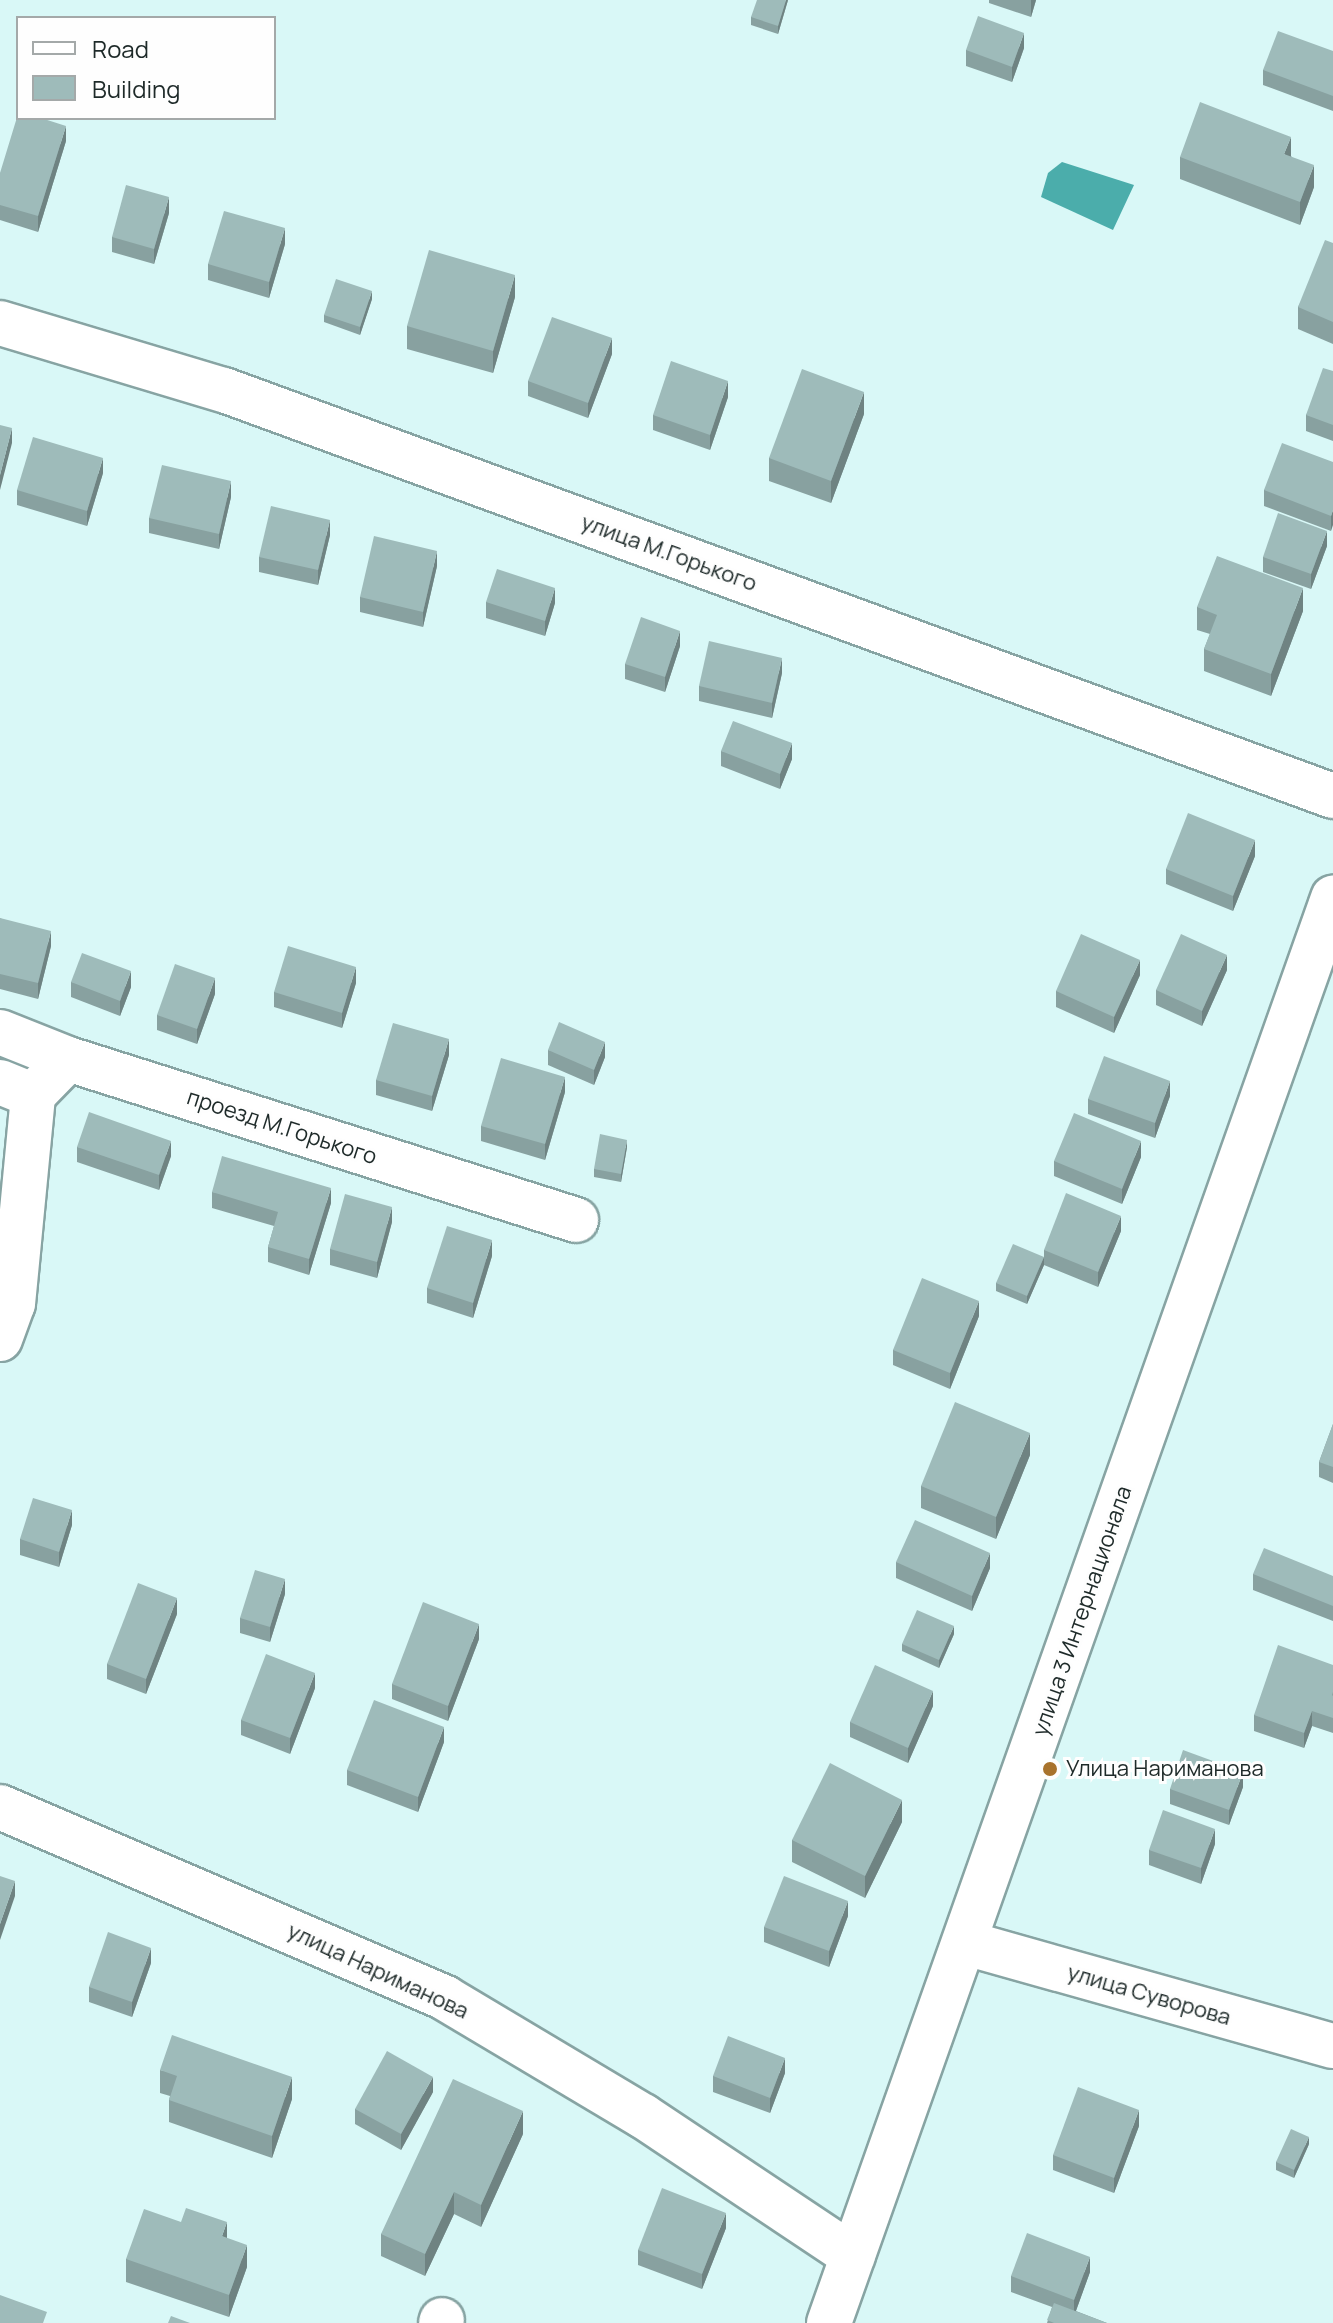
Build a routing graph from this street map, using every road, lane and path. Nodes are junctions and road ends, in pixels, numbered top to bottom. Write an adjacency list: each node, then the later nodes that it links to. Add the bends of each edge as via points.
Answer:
1 (0, 323): 2 (street, улица М.Горького, via 224,390)
2 (1333, 796)
3 (1333, 898): 10 (street, улица 3 Интернационала)
4 (0, 1032): 5 (street, проезд М.Горького)
5 (68, 1059): 6 (street); 7 (street, проезд М.Горького)
6 (16, 1088): 8 (street, via 13,1304)
7 (576, 1220)
8 (0, 1339)
9 (0, 1807): 12 (street, улица Нариманова, via 445,1998 643,2116)
10 (966, 1943): 11 (street, улица Суворова); 12 (street, улица 3 Интернационала)
11 (1333, 2046)
12 (853, 2256): 13 (street, улица 3 Интернационала)
13 (829, 2323)

